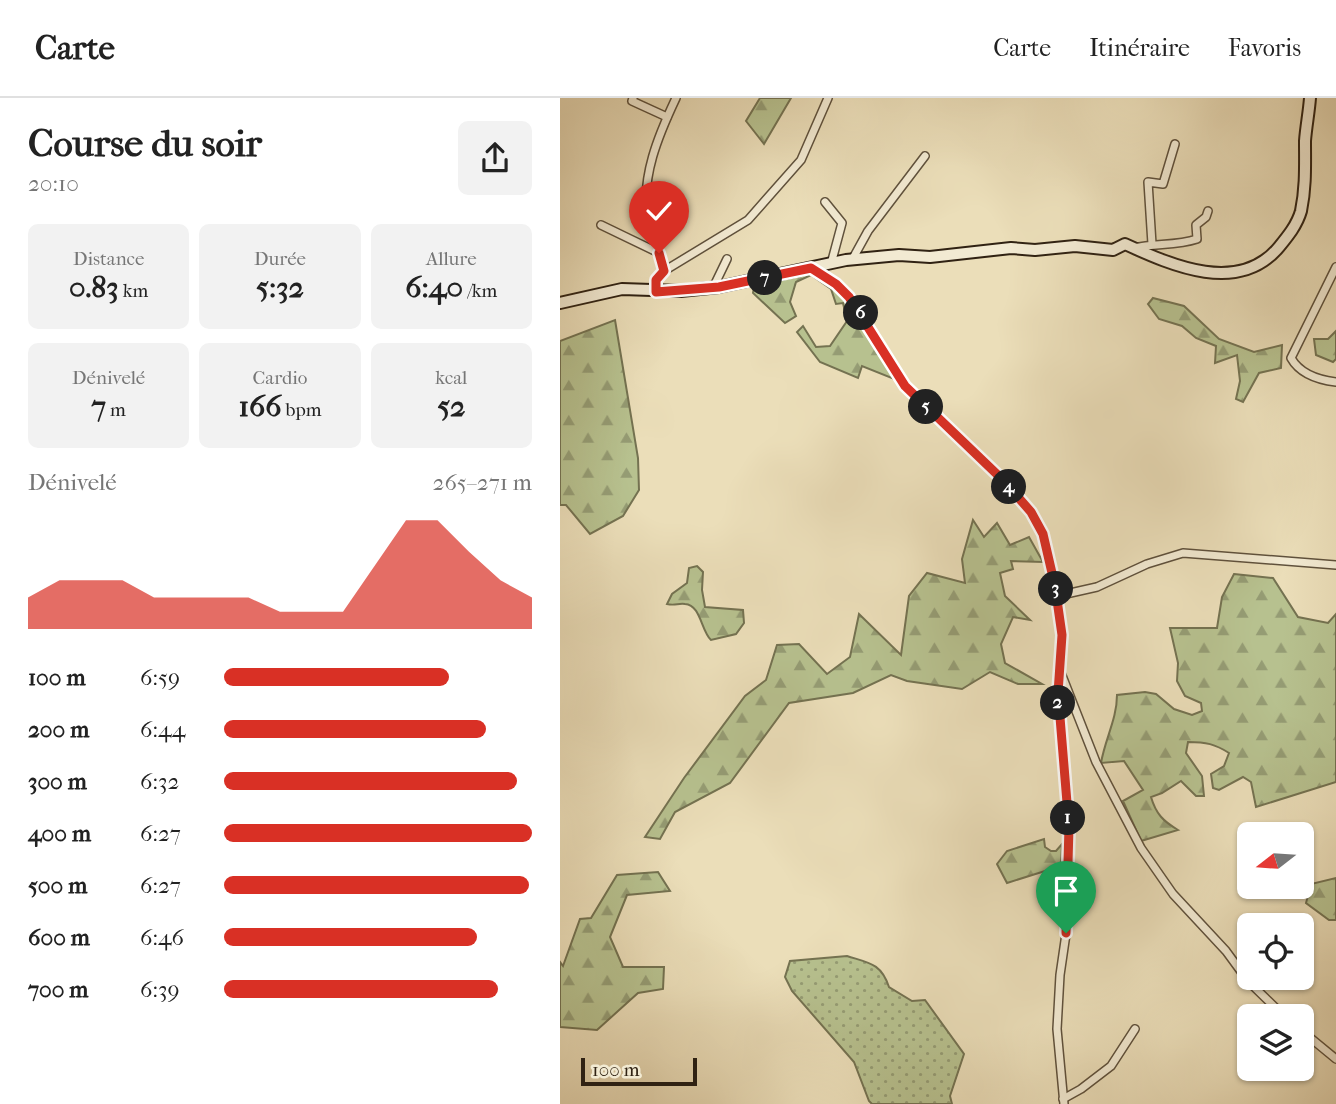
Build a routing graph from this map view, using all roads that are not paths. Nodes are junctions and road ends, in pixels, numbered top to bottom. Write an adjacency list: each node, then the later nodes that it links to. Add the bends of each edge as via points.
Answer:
1 (633, 98): 5 (street)
2 (676, 98): 5 (street)
3 (828, 98): 19 (street, via 801,160 757,211)
4 (1310, 98): 12 (street, via 1300,215 1259,266 1239,273 1213,273)
5 (667, 117): 13 (street, via 646,196 648,222)
6 (1175, 144): 11 (street, via 1163,184 1148,182)
7 (925, 156): 15 (street, via 867,231)
8 (825, 202): 16 (street, via 842,223)
9 (1208, 211): 11 (street, via 1196,225 1197,239)
10 (601, 225): 13 (street)
11 (1152, 244): 12 (street)
12 (1133, 248): 15 (street, via 1125,244 1113,250 1011,248)
13 (659, 253): 19 (street)
14 (727, 259): 20 (street)
15 (852, 260): 16 (street)
16 (831, 264): 18 (street)
17 (1336, 267): 23 (street, via 1291,358 1314,377)
18 (811, 268): 20 (street); 25 (street, via 849,297 905,386 1026,505 1043,534)
19 (664, 271): 21 (street, via 656,280)
20 (713, 288): 21 (street)
21 (656, 292): 22 (street, via 622,289)
22 (560, 303)
23 (1336, 382)
24 (1336, 565): 25 (street, via 1182,553 1097,587)
25 (1057, 596): 26 (street)
26 (1060, 670): 27 (street, via 1092,753 1141,848 1173,894); 31 (street, via 1058,700 1069,827 1057,1047)
27 (1272, 1004)
28 (1135, 1029): 31 (street, via 1111,1066)
29 (1314, 1041): 30 (street)
30 (1336, 1059)
31 (1063, 1101)

